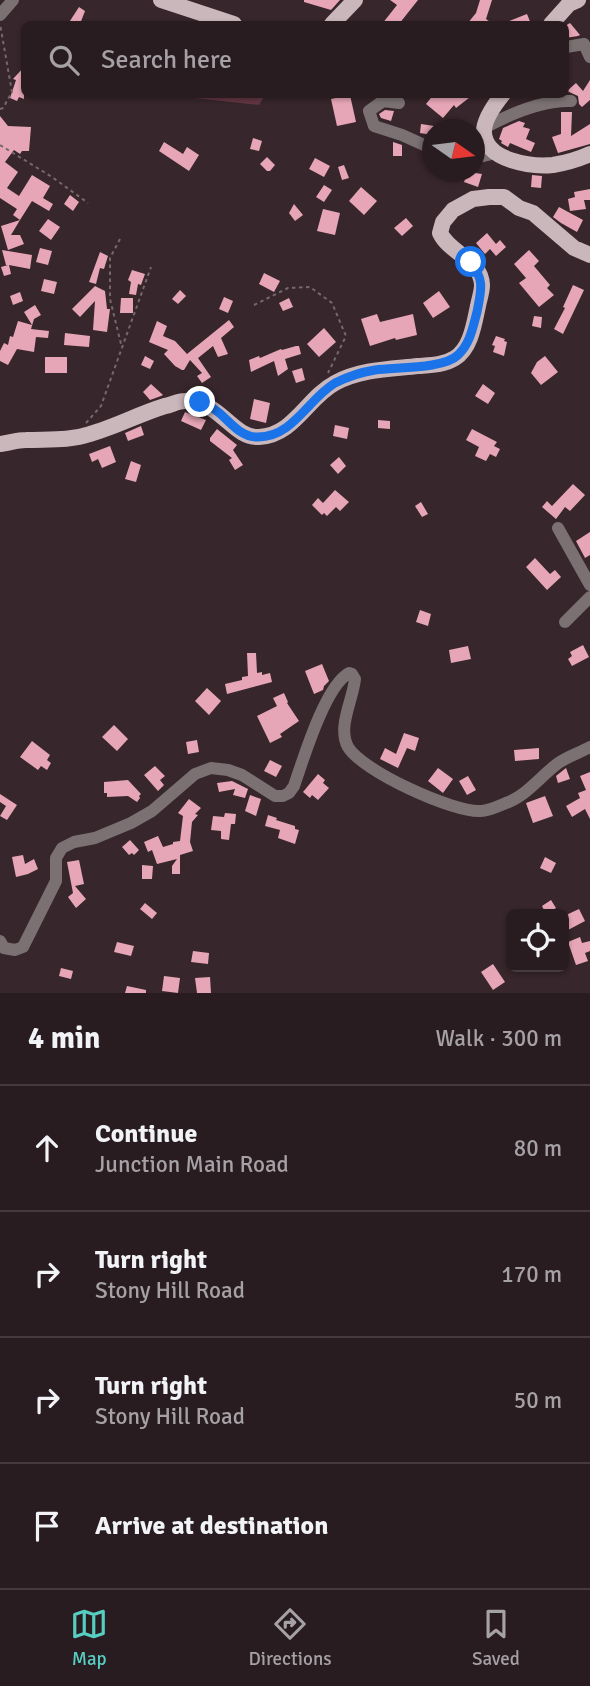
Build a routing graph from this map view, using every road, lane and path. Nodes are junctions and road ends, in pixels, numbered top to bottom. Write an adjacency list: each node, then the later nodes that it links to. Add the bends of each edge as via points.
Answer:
1 (13, 0): 5 (street)
2 (161, 0): 6 (main road)
3 (355, 0): 7 (main road)
4 (579, 0): 8 (main road)
5 (0, 15)
6 (225, 21)
7 (335, 21)
8 (554, 21)
9 (0, 23): 15 (path, via 12,92)
10 (569, 46): 11 (street, via 583,44)
11 (590, 57)
12 (500, 98): 16 (main road)
13 (571, 101): 17 (street, via 509,115)
14 (399, 103): 19 (street, via 383,101 369,111 374,125)
15 (0, 109)
16 (485, 126)
17 (485, 127)
18 (485, 140): 21 (main road)
19 (422, 144)
20 (0, 145): 24 (path)
21 (496, 153): 22 (main road, via 523,163 552,165); 23 (street)
22 (590, 154)
23 (485, 156)
24 (88, 203)
25 (120, 239): 29 (path, via 110,258 110,299)
26 (590, 255): 32 (main road, via 504,197 473,199 453,210 440,233 471,262 482,287 472,332 456,358 354,375 317,396 296,420 272,435 256,438 243,433 215,409 184,401 72,439)
27 (150, 267): 29 (path)
28 (254, 305): 30 (path, via 288,288 310,287 332,303 346,336)
29 (122, 345): 31 (path, via 101,406)
30 (329, 372)
31 (86, 422)
32 (0, 444)
33 (558, 528): 34 (street)
34 (590, 585)
35 (590, 597): 36 (street)
36 (565, 622)
37 (590, 747): 38 (street, via 558,762 509,803 482,811 461,810 373,770 348,746 344,730 355,679 349,673 326,702 289,793 275,796 229,769 211,768 195,774 131,823 62,848 55,858 56,881 23,947 4,948)
38 (0, 941)

